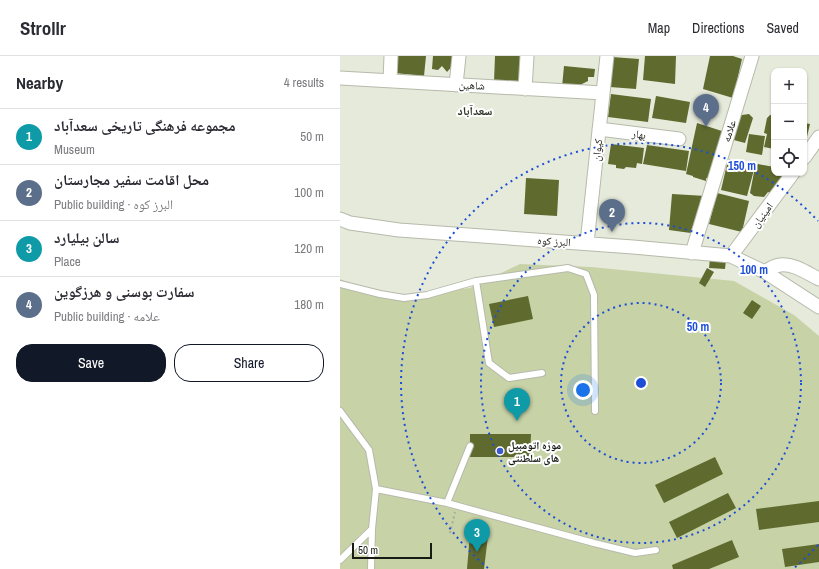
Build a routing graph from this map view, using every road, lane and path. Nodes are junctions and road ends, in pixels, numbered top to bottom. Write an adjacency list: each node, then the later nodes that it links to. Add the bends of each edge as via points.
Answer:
1 (391, 56): 7 (street)
2 (459, 56): 8 (street)
3 (527, 56): 9 (street)
4 (607, 56): 10 (street, کیوان)
5 (752, 56): 18 (street, علامه)
6 (340, 78): 7 (street, شاهین)
7 (390, 81): 8 (street, شاهین)
8 (456, 84): 9 (street, شاهین)
9 (525, 89): 10 (street, شاهین)
10 (603, 93): 11 (street, کیوان)
11 (599, 129): 13 (street, بهار); 17 (street, کیوان)
12 (819, 137): 14 (street)
13 (679, 139)
14 (807, 154)
15 (791, 176): 19 (street, امینیان)
16 (340, 219): 17 (street, البرز کوه, via 350,223 399,230)
17 (587, 243): 18 (street, البرز کوه)
18 (692, 253): 19 (street, البرز کوه)
19 (731, 256): 20 (street, البرز کوه)
20 (765, 272): 21 (street, via 780,265 787,265); 24 (street, البرز کوه)
21 (819, 279)
22 (476, 281): 23 (lane, via 427,295 404,298); 25 (lane, via 489,363 509,378); 27 (lane, via 568,268 586,274 594,295)
23 (340, 284)
24 (819, 307)
25 (542, 374)
26 (340, 411): 29 (lane, via 369,450)
27 (595, 411)
28 (470, 446): 30 (lane)
29 (376, 489): 30 (lane); 32 (lane)
30 (447, 503): 31 (lane)
31 (456, 505): 33 (path); 34 (lane, via 634,553)
32 (372, 529): 35 (lane); 36 (lane)
33 (450, 533)
34 (656, 550)
35 (340, 560)
36 (371, 569)

